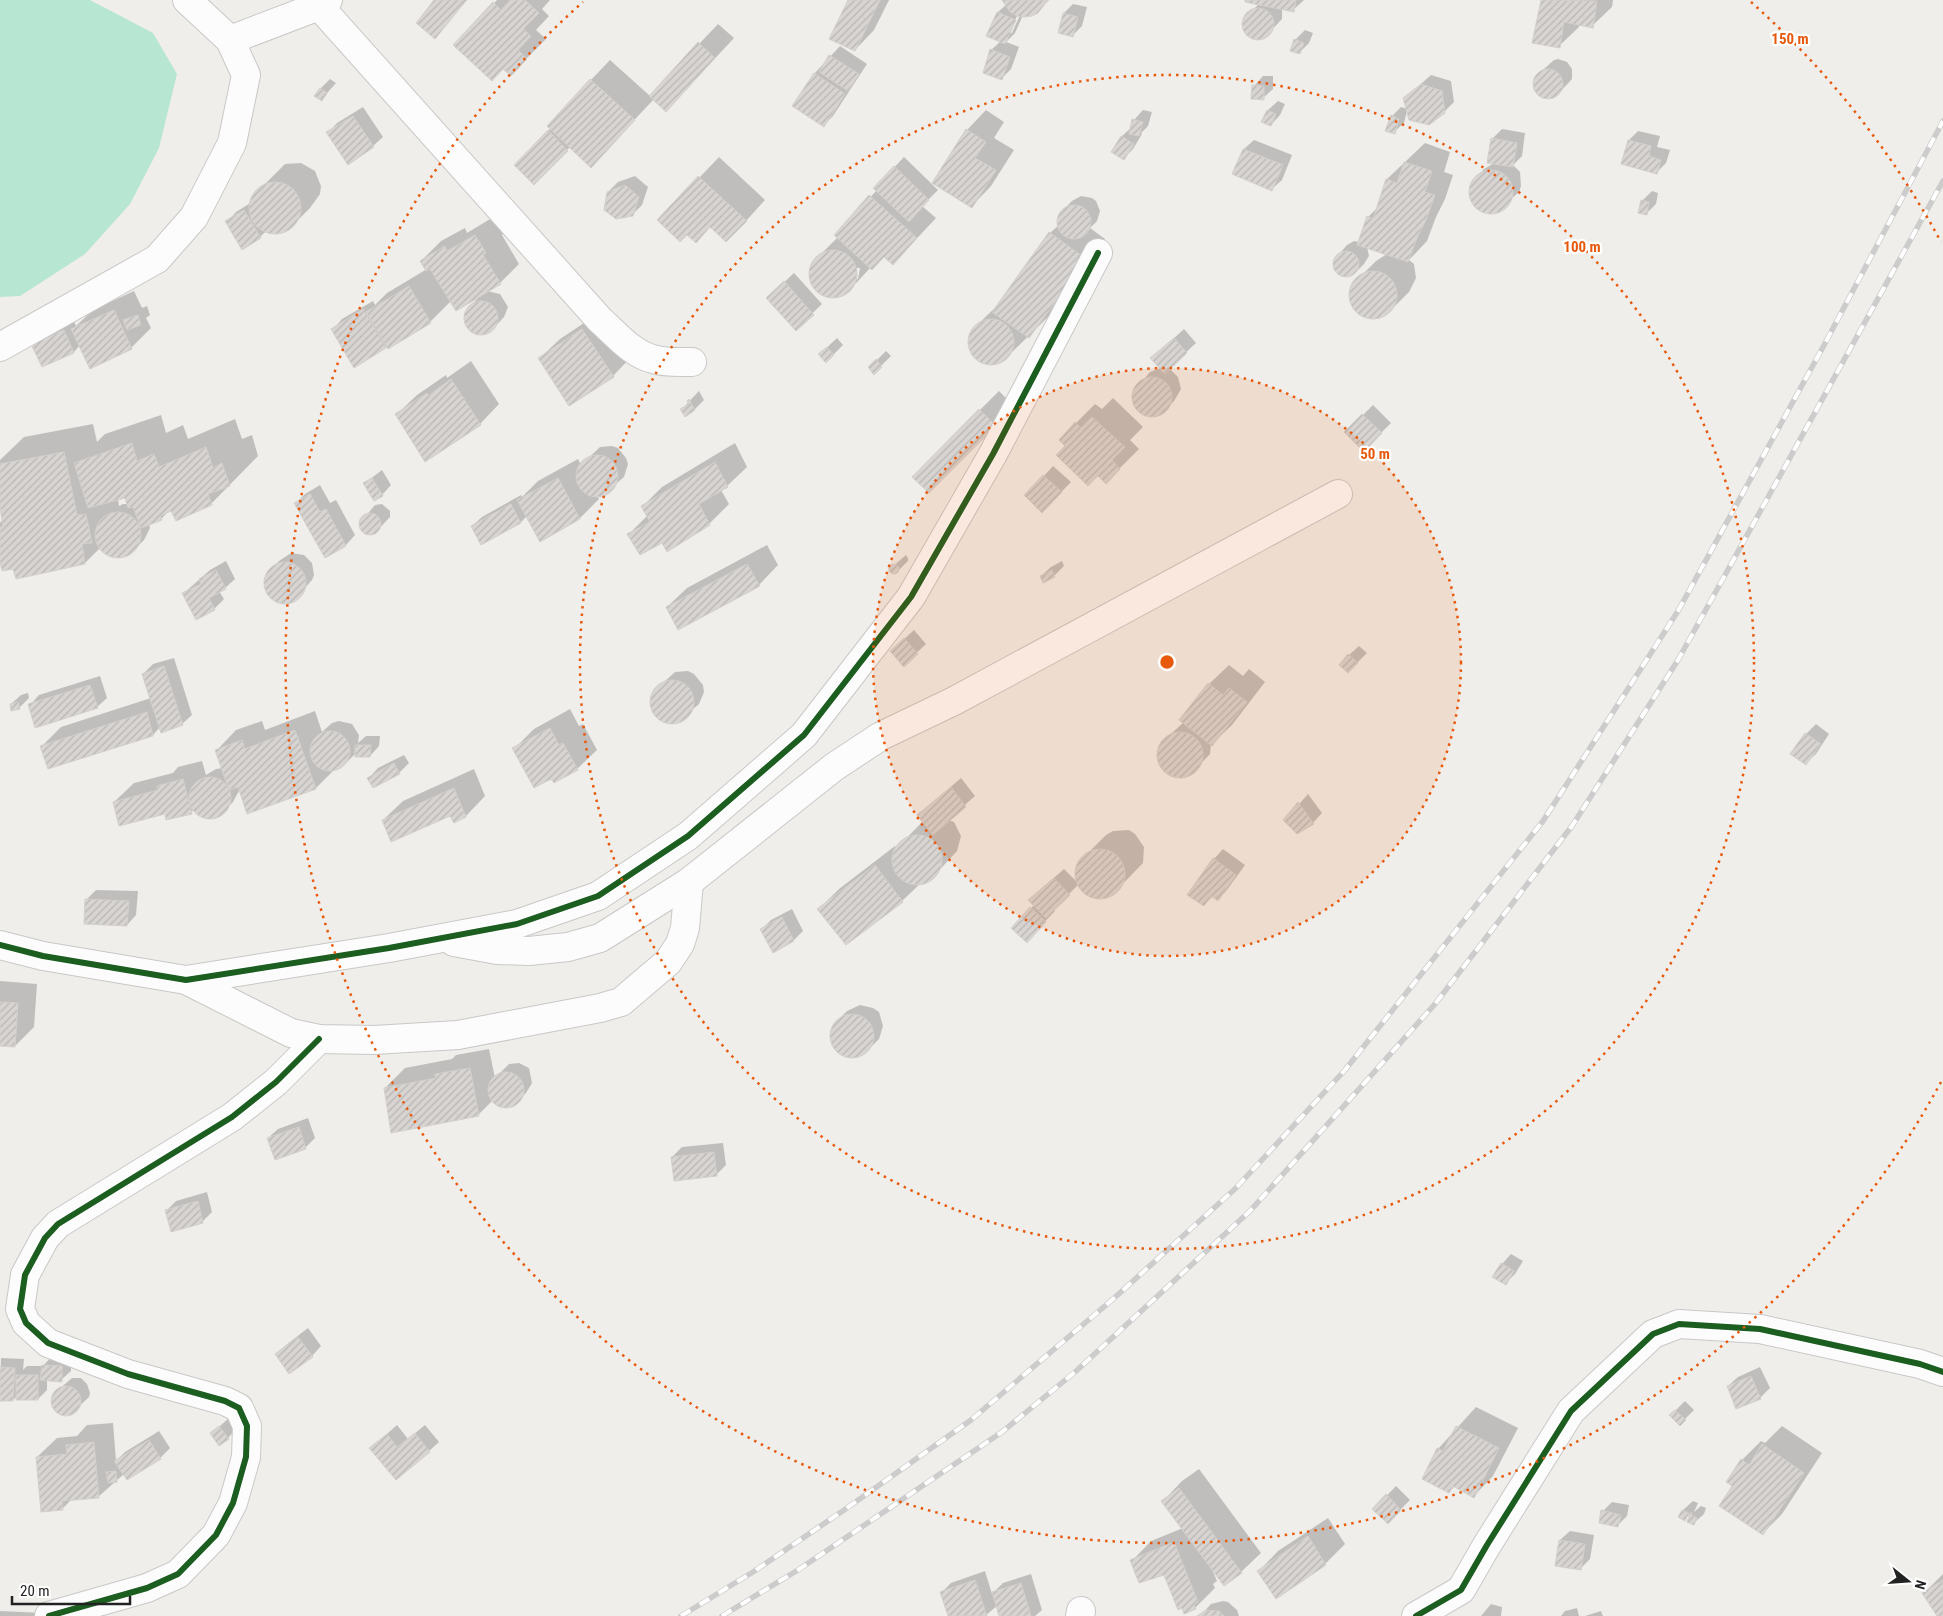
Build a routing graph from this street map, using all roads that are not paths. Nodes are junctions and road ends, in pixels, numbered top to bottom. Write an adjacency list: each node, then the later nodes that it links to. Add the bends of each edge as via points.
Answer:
1 (187, 0): 3 (street)
2 (324, 3): 3 (street); 6 (street, via 600,320 646,357)
3 (230, 40): 5 (street, via 246,75 232,143 194,217 157,259)
4 (1098, 252): 9 (street, via 993,454 911,597 804,735 688,836 598,896 516,924)
5 (0, 346)
6 (692, 362)
7 (1338, 494): 8 (street, via 954,701 881,736 834,767)
8 (689, 882): 9 (street, via 600,938 568,947 505,950); 12 (street, via 685,928 680,944 668,962 621,1002 458,1035 374,1040)
9 (438, 939): 11 (street)
10 (0, 945): 11 (street, via 43,956)
11 (186, 980): 12 (street, via 291,1033)
12 (320, 1039): 14 (street, via 276,1082 232,1117 58,1224 45,1238 25,1275 20,1309 26,1323 48,1343 128,1374 225,1401 238,1408 247,1426 246,1457 233,1504 216,1535 178,1574 148,1588)
13 (1943, 1372): 15 (street, via 1920,1364 1760,1329 1679,1324 1652,1334 1571,1411 1461,1590)
14 (49, 1616)
15 (1416, 1616)

